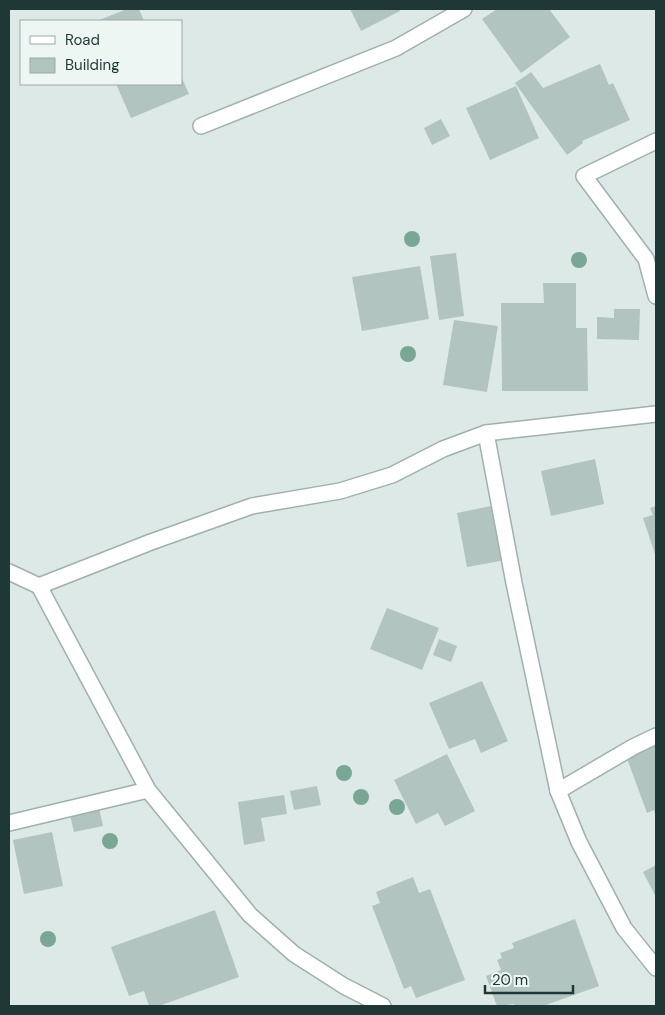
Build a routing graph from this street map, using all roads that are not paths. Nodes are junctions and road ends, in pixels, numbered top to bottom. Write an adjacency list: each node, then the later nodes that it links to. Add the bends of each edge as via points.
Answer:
1 (464, 9): 2 (street, via 396,48)
2 (201, 126)
3 (656, 141): 4 (street, via 584,176 646,259)
4 (656, 296)
5 (656, 414): 6 (street)
6 (486, 433): 8 (street, via 443,449 392,475 340,491 252,506); 11 (street)
7 (9, 572): 8 (street)
8 (39, 586): 10 (street)
9 (656, 736): 11 (street)
10 (148, 790): 12 (street); 14 (street, via 250,915 294,954)
11 (558, 791): 13 (street, via 579,842 624,928)
12 (9, 823)
13 (656, 968)
14 (383, 1006)

